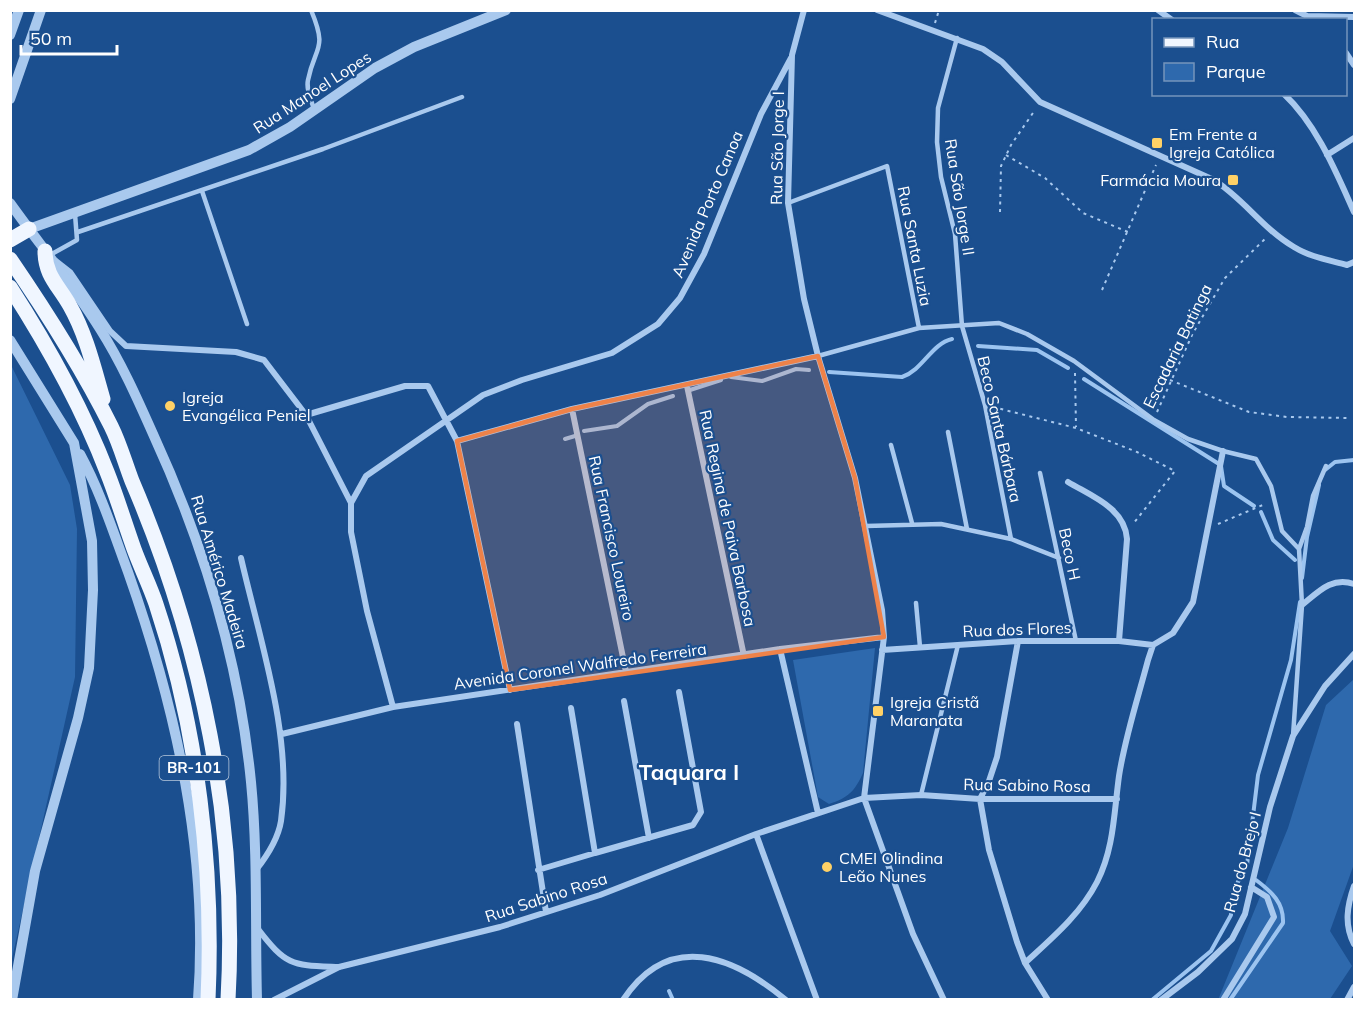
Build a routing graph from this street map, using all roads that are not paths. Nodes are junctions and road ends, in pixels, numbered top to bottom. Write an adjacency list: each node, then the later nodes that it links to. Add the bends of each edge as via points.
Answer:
1 (19, 10): 10 (street)
2 (41, 10): 15 (street)
3 (311, 10): 16 (lane, via 321,40 307,81)
4 (506, 10): 16 (street, Rua Manoel Lopes, via 414,47)
5 (804, 10): 12 (street, Rua São Jorge I)
6 (877, 10): 11 (street)
7 (1295, 10): 9 (street)
8 (1354, 17): 9 (street)
9 (1320, 18)
10 (10, 35)
11 (957, 38): 30 (street, via 1002,62 1041,102 1161,154 1227,188 1273,232 1310,255); 34 (lane, Rua São Jorge II, via 938,108 938,142 941,177 955,234)
12 (792, 55): 21 (street, Rua São Jorge I); 41 (street, Avenida Porto Canoa, via 757,123 704,254 680,298 658,324 612,353 483,395)
13 (1286, 96): 18 (street)
14 (462, 98): 19 (lane)
15 (10, 99)
16 (314, 109): 22 (street, Rua Manoel Lopes, via 249,150)
17 (1354, 138): 18 (street)
18 (1327, 155): 23 (street)
19 (202, 191): 25 (lane); 33 (lane)
20 (10, 203): 24 (street, Rua Américo Madeira)
21 (788, 203): 35 (lane, Rua Santa Luzia, via 888,166); 37 (street, Rua São Jorge I)
22 (75, 212): 24 (street, Rua Manoel Lopes); 25 (lane)
23 (1354, 212)
24 (29, 229): 26 (main road); 27 (street, Rua Américo Madeira)
25 (78, 232): 27 (lane, via 74,244)
26 (10, 240)
27 (48, 255): 40 (street, via 70,272 121,344 236,352 264,360); 42 (main road, via 45,263 52,282 70,306 93,362); 90 (street, Rua Américo Madeira, via 83,302 131,384 198,540 235,673 251,783)
28 (10, 259): 42 (main road, BR-101, via 71,354)
29 (1354, 262): 30 (street)
30 (1347, 265): 31 (street)
31 (1354, 271)
32 (10, 287): 102 (main road, BR-101, via 63,375 107,471 159,615 198,787 207,880)
33 (247, 324)
34 (962, 326): 35 (lane); 47 (lane, via 999,323 1027,334 1074,361 1154,420 1188,439); 55 (lane, Beco Santa Bárbara, via 985,405)
35 (919, 328): 37 (lane)
36 (10, 340): 45 (street)
37 (818, 356): 38 (street); 53 (street, Rua São Jorge I)
38 (687, 386): 39 (street); 72 (street, Rua Regina de Paiva Barbosa)
39 (572, 409): 44 (street); 73 (street, Rua Francisco Loureiro)
40 (306, 415): 41 (street, via 405,386 428,386); 51 (street)
41 (446, 422): 44 (street); 51 (street, Avenida Porto Canoa, via 374,468)
42 (112, 428): 103 (main road, BR-101, via 160,550 207,712 229,864)
43 (948, 432): 54 (lane)
44 (457, 441): 74 (street)
45 (74, 443): 100 (street, via 92,541 89,668 35,871); 101 (street, via 97,485 144,617 171,712 194,838 201,919)
46 (891, 445): 52 (lane)
47 (1223, 451): 56 (lane, via 1256,459 1271,486 1282,531); 67 (street, via 1193,602 1173,633)
48 (1326, 466): 56 (lane, via 1313,496)
49 (1040, 473): 58 (lane, Beco H)
50 (1068, 482): 65 (street, via 1117,513 1127,532)
51 (351, 503): 77 (street, via 354,555)
52 (912, 523): 53 (lane); 54 (lane)
53 (866, 526): 62 (street, Rua São Jorge I)
54 (967, 529): 55 (lane)
55 (1011, 539): 58 (lane)
56 (1299, 549): 61 (lane)
57 (241, 558): 80 (street)
58 (1059, 558): 64 (lane, Beco H)
59 (1354, 584): 61 (street, via 1337,581)
60 (916, 603): 68 (lane)
61 (1302, 605): 81 (lane)
62 (884, 637): 69 (street, Avenida Coronel Walfredo Ferreira); 70 (street, Rua São Jorge I)
63 (1018, 641): 64 (street, Rua dos Flores); 66 (street, Rua dos Flores); 84 (street, via 997,757)
64 (1076, 641): 65 (street, Rua dos Flores)
65 (1119, 641): 67 (street, Rua dos Flores)
66 (958, 645): 68 (street, Rua dos Flores); 82 (lane)
67 (1153, 645): 85 (street, via 1123,758)
68 (920, 647): 70 (street, Rua dos Flores)
69 (780, 649): 72 (street, Avenida Coronel Walfredo Ferreira); 86 (street)
70 (882, 650): 83 (street, Rua São Jorge I)
71 (1354, 654): 81 (street, Rua do Brejo I, via 1325,686)
72 (744, 656): 73 (street, Avenida Coronel Walfredo Ferreira)
73 (626, 672): 74 (street, Avenida Coronel Walfredo Ferreira)
74 (510, 690): 77 (street, Avenida Coronel Walfredo Ferreira)
75 (679, 692): 88 (street, via 701,812 693,825)
76 (624, 701): 88 (street)
77 (393, 707): 80 (street, Avenida Coronel Walfredo Ferreira)
78 (571, 708): 89 (street)
79 (517, 724): 91 (street)
80 (282, 734): 90 (street, via 281,823 271,849)
81 (1293, 736): 92 (street, Rua do Brejo I, via 1270,807)
82 (921, 795): 83 (street, Rua Sabino Rosa); 84 (street, Rua Sabino Rosa)
83 (864, 798): 86 (street, Rua Sabino Rosa); 109 (street, via 913,933)
84 (980, 799): 85 (street, Rua Sabino Rosa); 97 (street, via 988,850)
85 (1117, 799): 97 (street, via 1111,840 1097,882 1064,927)
86 (818, 813): 87 (street, Rua Sabino Rosa)
87 (756, 834): 94 (street, Rua Sabino Rosa); 108 (street)
88 (649, 838): 89 (street)
89 (595, 853): 91 (street)
90 (255, 870): 95 (street, Rua Américo Madeira)
91 (538, 870): 94 (street)
92 (1251, 886): 111 (street, Rua do Brejo I, via 1245,914 1232,939 1198,972); 112 (street, via 1268,897 1274,917)
93 (1354, 886): 96 (street, via 1347,911)
94 (546, 912): 98 (street, Rua Sabino Rosa)
95 (258, 929): 98 (street, Rua Sabino Rosa, via 279,955 291,963); 104 (street, Rua Américo Madeira)
96 (1353, 939)
97 (1024, 963): 110 (street)
98 (339, 968): 105 (street, Rua Sabino Rosa)
99 (1354, 987): 113 (street)
100 (12, 999)
101 (198, 999)
102 (208, 999)
103 (228, 999)
104 (257, 999)
105 (274, 999)
106 (623, 999): 107 (street, via 652,968 692,956 714,958 742,968)
107 (786, 999)
108 (817, 999)
109 (944, 999)
110 (1048, 999)
111 (1161, 999)
112 (1223, 999)
113 (1347, 999)

